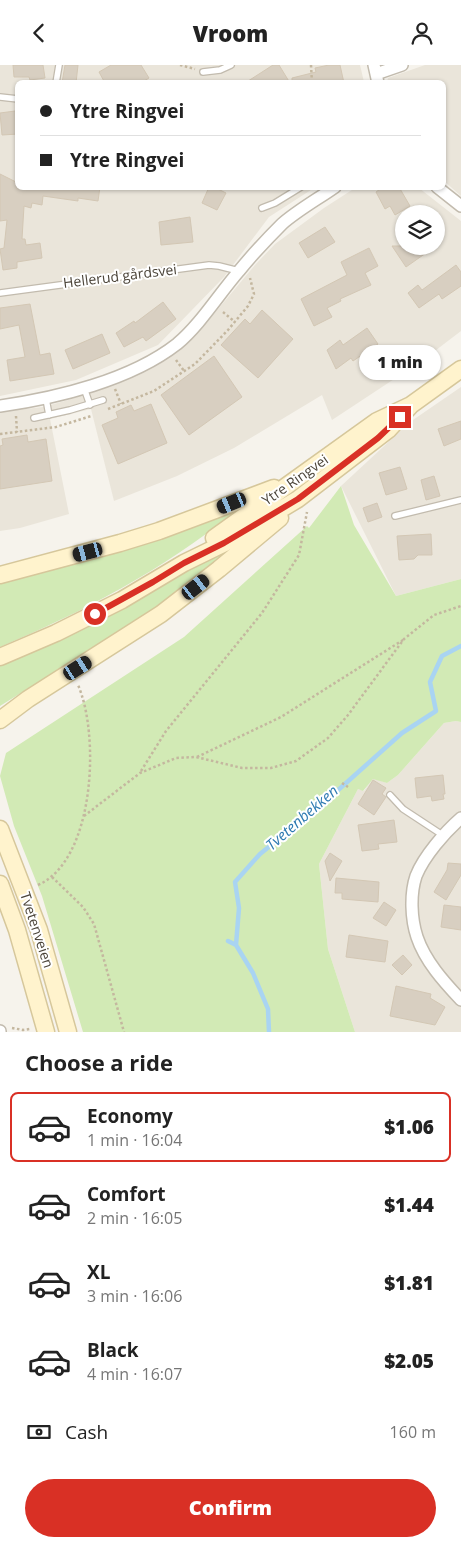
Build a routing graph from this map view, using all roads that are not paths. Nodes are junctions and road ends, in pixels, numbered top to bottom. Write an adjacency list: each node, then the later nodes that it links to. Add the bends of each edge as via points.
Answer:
1 (59, 65): 6 (lane)
2 (231, 65): 4 (lane)
3 (402, 65): 5 (street)
4 (203, 72)
5 (376, 74)
6 (56, 80)
7 (0, 97): 8 (lane)
8 (15, 99)
9 (296, 190): 13 (lane)
10 (331, 190): 14 (street, via 284,223)
11 (441, 190): 12 (street)
12 (461, 206)
13 (262, 208)
14 (239, 271): 15 (lane, Hellerud gårdsvei, via 209,265); 17 (street, via 178,343 148,362)
15 (0, 293)
16 (461, 369): 21 (main road, Ytre Ringvei)
17 (84, 389): 18 (street); 20 (lane)
18 (46, 399): 22 (street); 23 (lane)
19 (103, 400): 20 (lane)
20 (90, 405): 23 (lane)
21 (412, 405): 25 (main road, Ytre Ringvei, via 377,421); 27 (main road, Ytre Ringvei)
22 (0, 407)
23 (50, 415): 24 (lane)
24 (34, 418)
25 (295, 480): 29 (main road, Ytre Ringvei); 30 (main road, via 159,531)
26 (461, 500): 28 (lane)
27 (303, 503): 29 (main road, Ytre Ringvei); 32 (main road, via 185,597)
28 (395, 516)
29 (184, 563): 31 (main road, Ytre Ringvei, via 95,614)
30 (0, 575)
31 (0, 657)
32 (0, 720)
33 (390, 795): 36 (lane, via 402,809)
34 (461, 818): 36 (street)
35 (0, 829): 40 (main road, Tvetenveien, via 39,930)
36 (444, 836): 38 (street, via 416,875 412,908 424,952)
37 (0, 884): 39 (main road, Tvetenveien, via 17,930)
38 (461, 1000)
39 (46, 1032)
40 (68, 1032)

